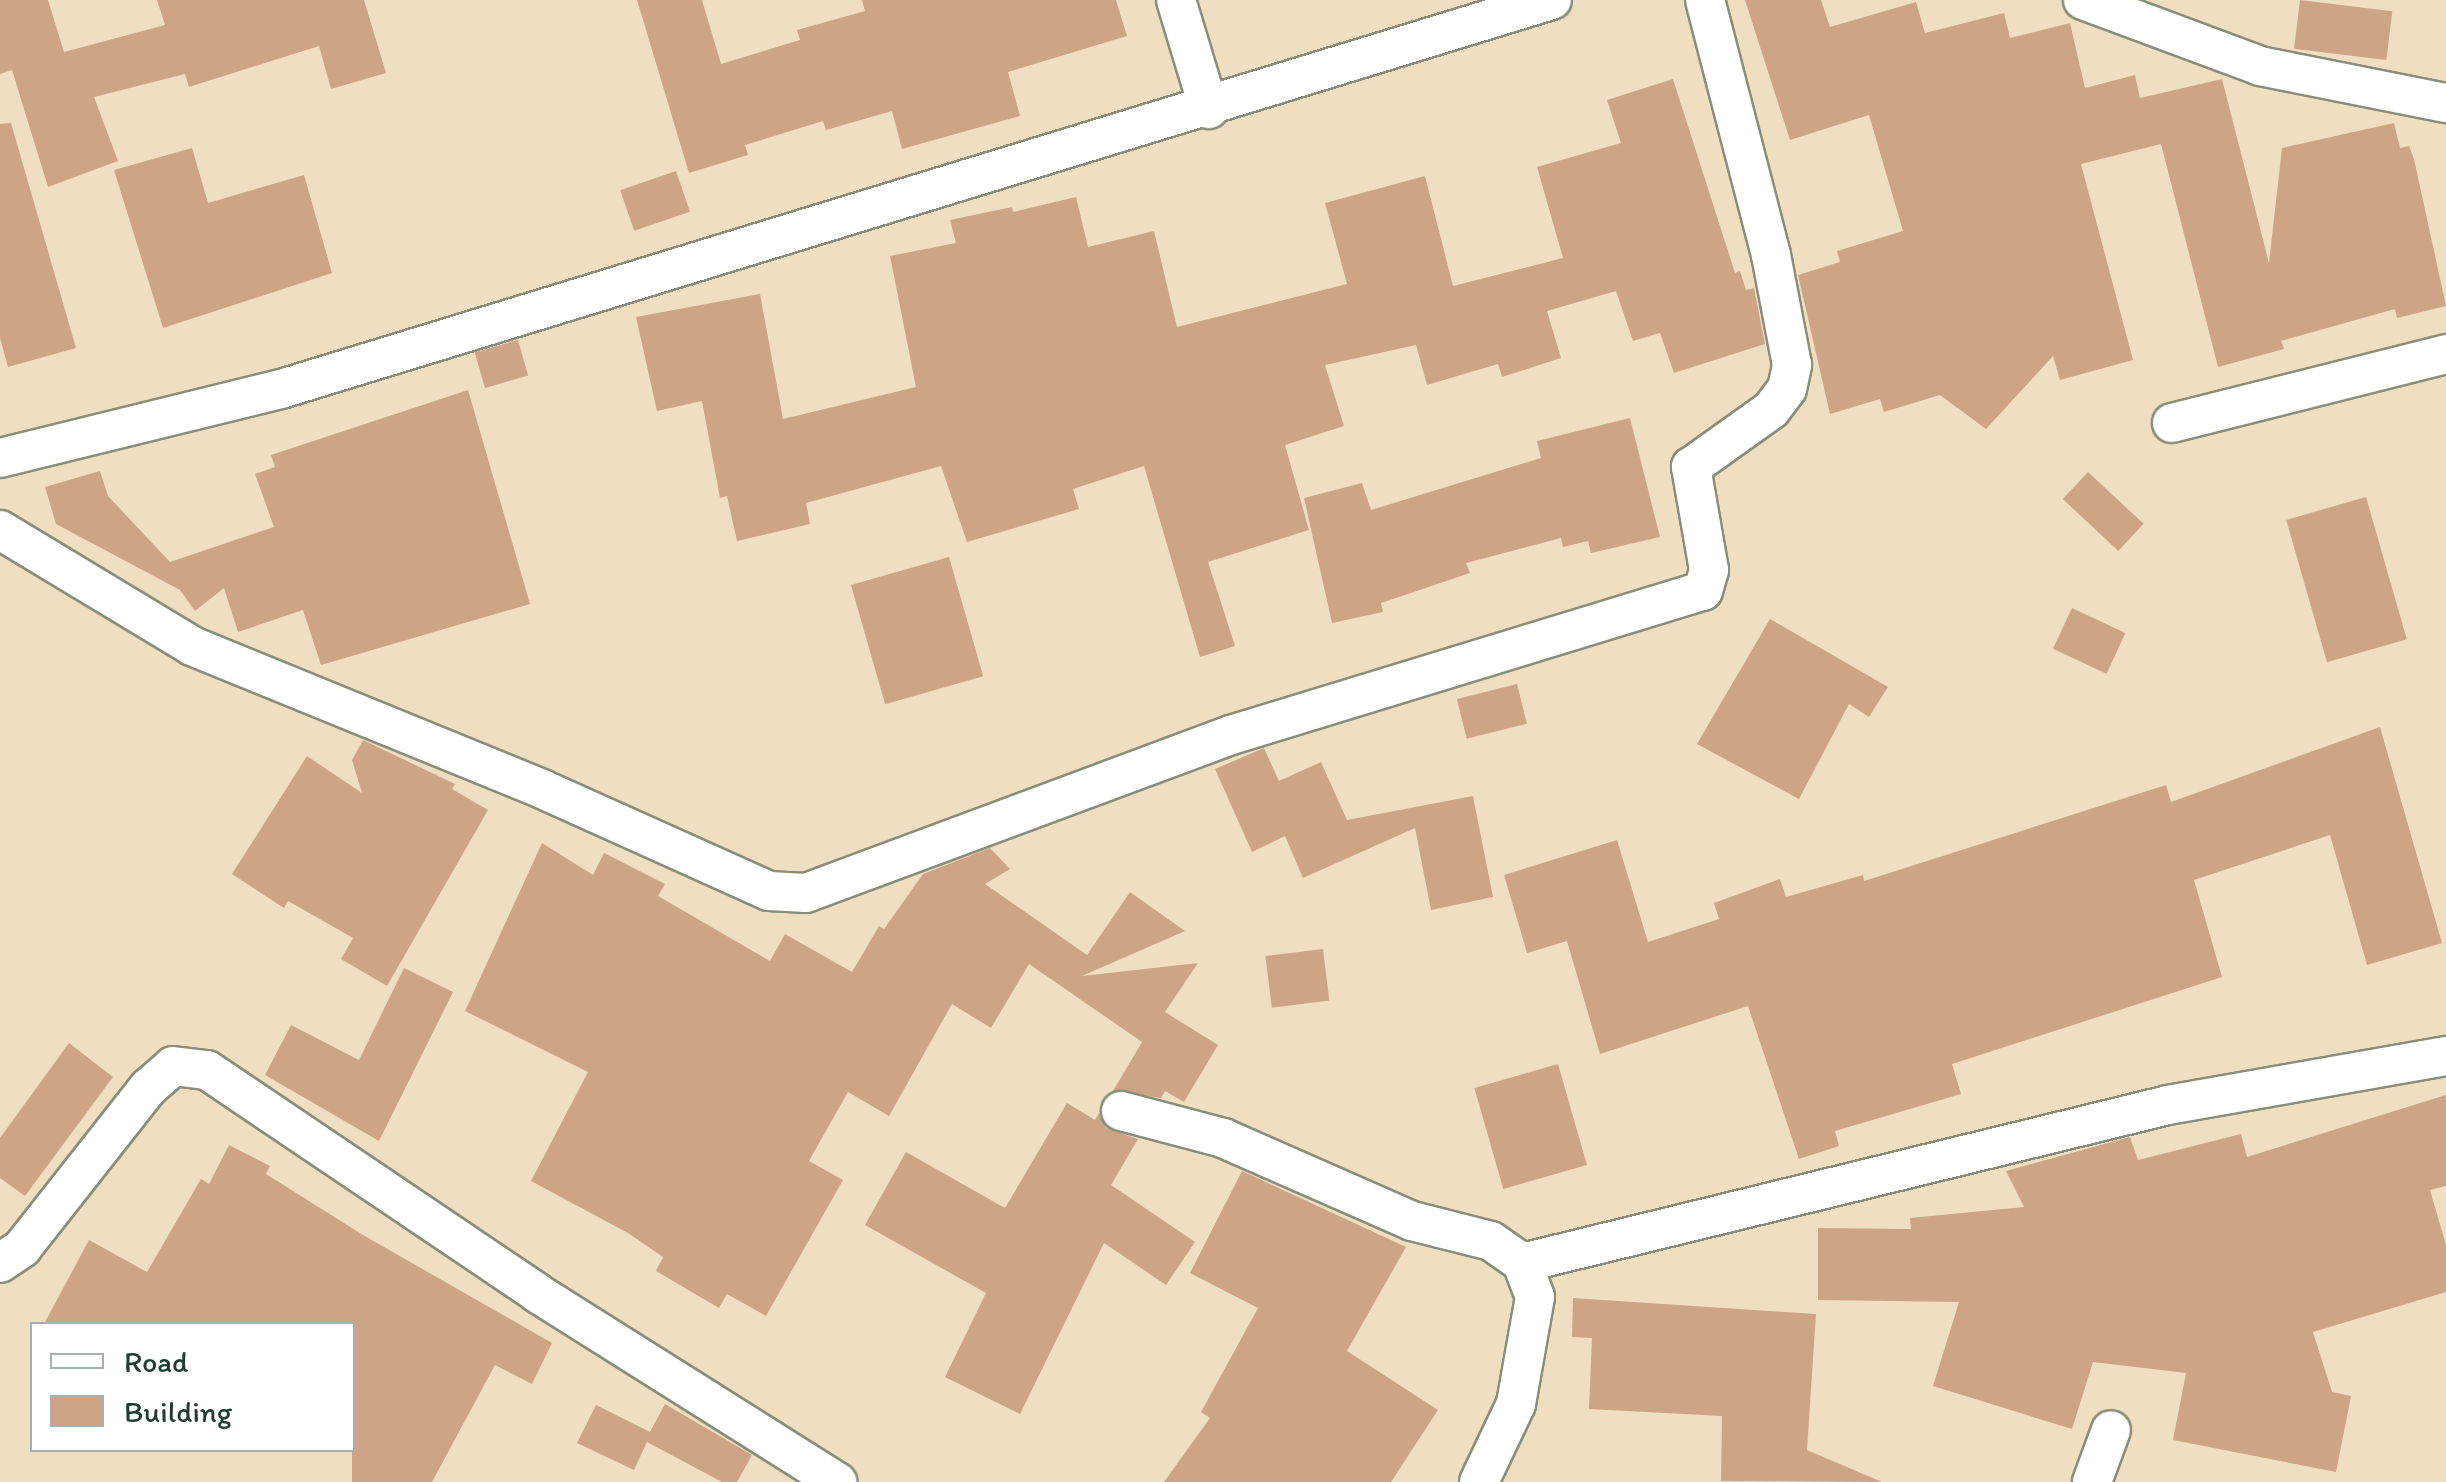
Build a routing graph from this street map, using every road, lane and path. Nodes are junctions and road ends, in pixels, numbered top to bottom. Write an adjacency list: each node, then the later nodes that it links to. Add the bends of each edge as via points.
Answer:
1 (1176, 0): 6 (street)
2 (1552, 0): 6 (street)
3 (1705, 0): 10 (street, via 1771,255 1792,365 1787,390 1771,410 1691,467 1709,570 1702,592 1232,735 806,893 769,891 542,788 192,646)
4 (2104, 5): 5 (street, via 2260,66)
5 (2446, 103)
6 (1208, 108): 9 (street, via 281,389)
7 (2446, 354): 8 (street)
8 (2172, 423)
9 (0, 458)
10 (0, 530)
11 (2446, 1056): 14 (street, via 2168,1105)
12 (1121, 1111): 14 (street, via 1223,1138 1412,1221 1492,1241)
13 (0, 1263): 16 (street, via 22,1248 148,1088 174,1066 207,1070 537,1293)
14 (1522, 1263): 17 (street, via 1535,1297 1516,1404)
15 (2111, 1430): 18 (street)
16 (837, 1482)
17 (1479, 1482)
18 (2092, 1482)

